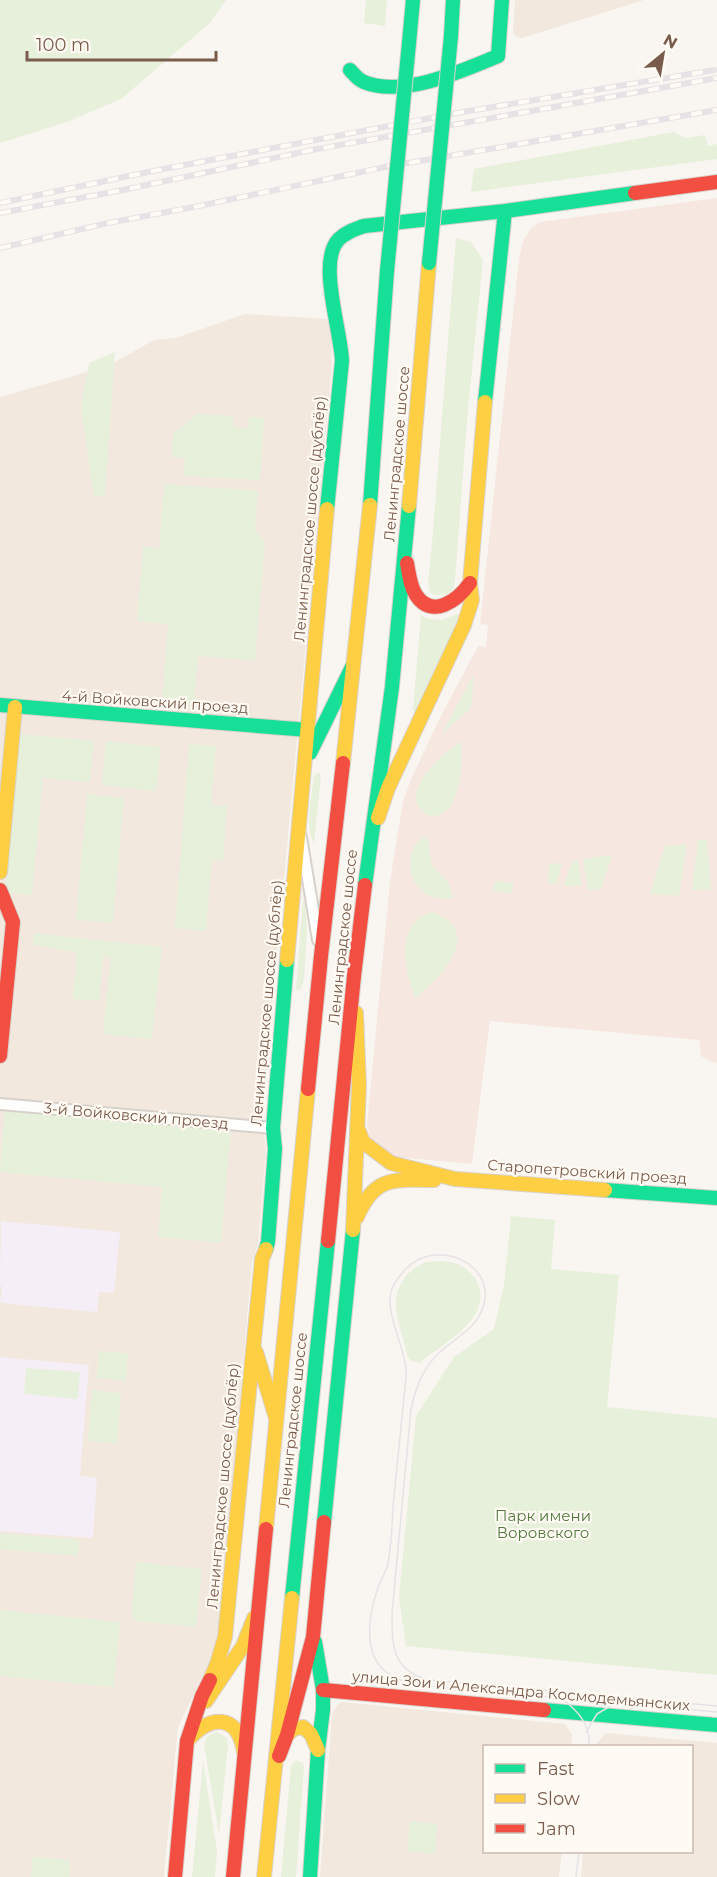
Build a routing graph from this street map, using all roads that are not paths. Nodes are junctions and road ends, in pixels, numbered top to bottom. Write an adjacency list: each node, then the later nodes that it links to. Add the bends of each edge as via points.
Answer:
1 (413, 0): 9 (main road, Ленинградское шоссе, bridge)
2 (453, 0): 7 (main road, Ленинградское шоссе, bridge)
3 (502, 0): 4 (main road, via 498,56 412,85 391,88 363,82)
4 (350, 70)
5 (717, 182): 6 (main road, Ленинградское шоссе (дублёр))
6 (505, 211): 8 (main road); 10 (main road, Ленинградское шоссе (дублёр), via 355,228 339,240 329,258 342,361)
7 (405, 555): 8 (main road, via 415,595 426,604 448,604 462,596); 17 (main road, Ленинградское шоссе, via 392,687)
8 (470, 583): 17 (main road, via 472,600 464,625 388,788)
9 (355, 658): 12 (main road); 20 (main road, Ленинградское шоссе)
10 (310, 701): 12 (main road, via 317,709); 14 (main road, Ленинградское шоссе (дублёр))
11 (0, 705): 13 (main road, 4-й Войковский проезд)
12 (333, 705): 15 (main road)
13 (15, 707): 14 (main road, 4-й Войковский проезд); 18 (main road)
14 (308, 730): 15 (main road, Ленинградское шоссе (дублёр))
15 (304, 773): 16 (main road, Ленинградское шоссе (дублёр))
16 (299, 822): 20 (street); 26 (main road, Ленинградское шоссе (дублёр))
17 (370, 843): 21 (main road, Ленинградское шоссе)
18 (0, 872)
19 (0, 890): 22 (main road, via 13,922)
20 (321, 956): 31 (main road, Ленинградское шоссе)
21 (354, 976): 25 (main road); 41 (main road, Ленинградское шоссе)
22 (2, 1007): 23 (main road)
23 (0, 1056)
24 (0, 1104): 26 (street, 3-й Войковский проезд)
25 (357, 1126): 27 (main road, Старопетровский проезд, via 363,1142 391,1163); 29 (main road)
26 (273, 1128): 30 (main road, Ленинградское шоссе (дублёр), via 268,1242 262,1259)
27 (455, 1179): 28 (main road, Старопетровский проезд); 29 (main road, Старопетровский проезд, via 394,1181 372,1189 356,1218)
28 (717, 1198)
29 (353, 1237): 33 (main road)
30 (254, 1340): 31 (main road); 35 (main road, Ленинградское шоссе (дублёр), via 225,1637)
31 (276, 1419): 32 (main road, Ленинградское шоссе)
32 (258, 1607): 35 (main road, via 243,1646); 40 (main road, Ленинградское шоссе)
33 (314, 1636): 34 (main road); 37 (main road)
34 (323, 1690): 36 (main road, улица Зои и Александра Космодемьянских); 39 (main road)
35 (196, 1715): 38 (main road)
36 (717, 1725)
37 (287, 1735): 39 (main road, via 298,1727 307,1729); 41 (main road)
38 (188, 1740): 40 (main road, via 206,1724 222,1722 241,1737); 42 (main road)
39 (318, 1750): 45 (main road)
40 (244, 1753): 43 (main road, Ленинградское шоссе)
41 (276, 1764): 44 (main road, Ленинградское шоссе)
42 (176, 1877)
43 (233, 1877)
44 (264, 1877)
45 (310, 1877)

